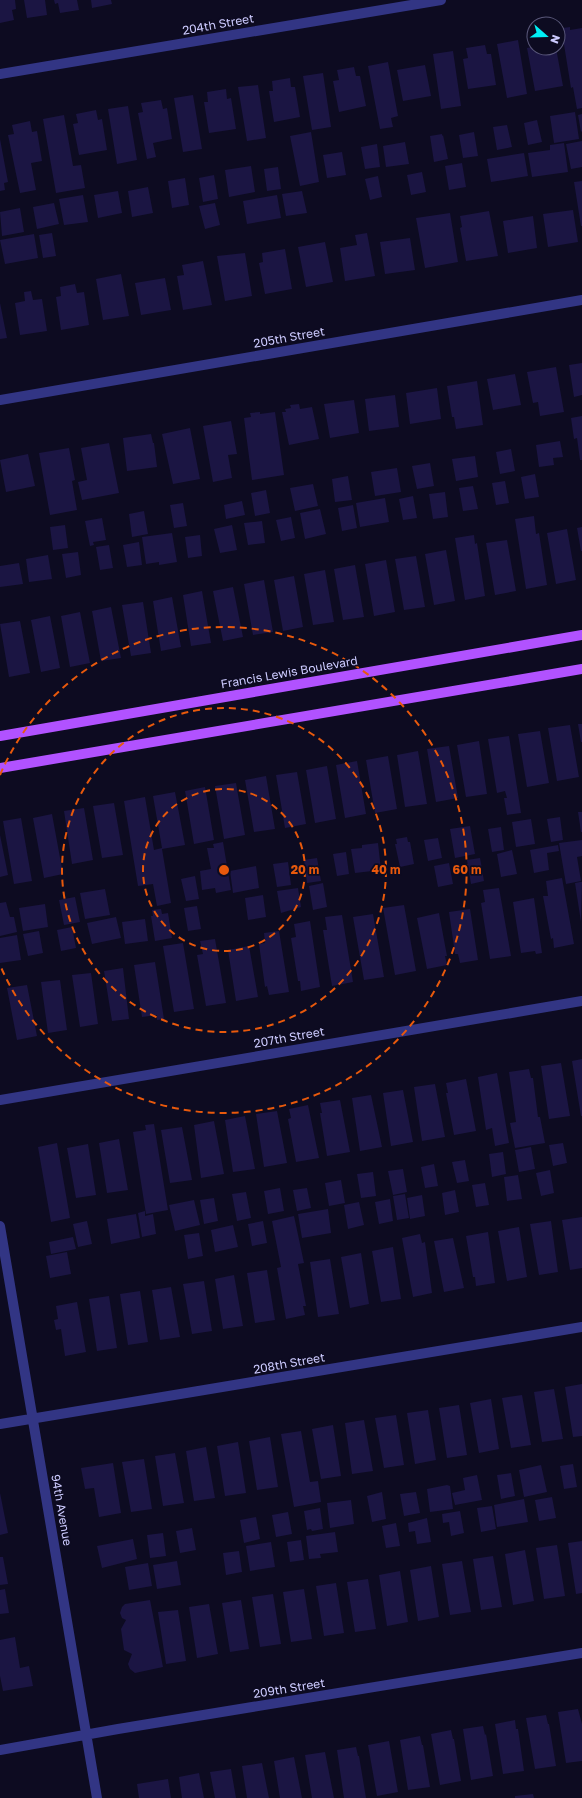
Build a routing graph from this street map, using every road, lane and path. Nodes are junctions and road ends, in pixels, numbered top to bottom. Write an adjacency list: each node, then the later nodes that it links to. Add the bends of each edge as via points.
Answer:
1 (440, 0): 2 (street, 204th Street)
2 (0, 74)
3 (582, 300): 4 (street, 205th Street)
4 (0, 400)
5 (582, 635): 7 (main road, Francis Lewis Boulevard)
6 (582, 669): 8 (main road)
7 (0, 736)
8 (0, 768)
9 (582, 1001): 10 (street, 207th Street)
10 (0, 1100)
11 (0, 1226): 13 (street, 94th Avenue)
12 (582, 1327): 13 (street, 208th Street)
13 (34, 1419): 14 (street, 208th Street); 16 (street, 94th Avenue)
14 (0, 1424)
15 (582, 1653): 16 (street, 209th Street)
16 (87, 1734): 17 (street, 209th Street); 18 (street, 94th Avenue)
17 (0, 1750)
18 (97, 1798)

